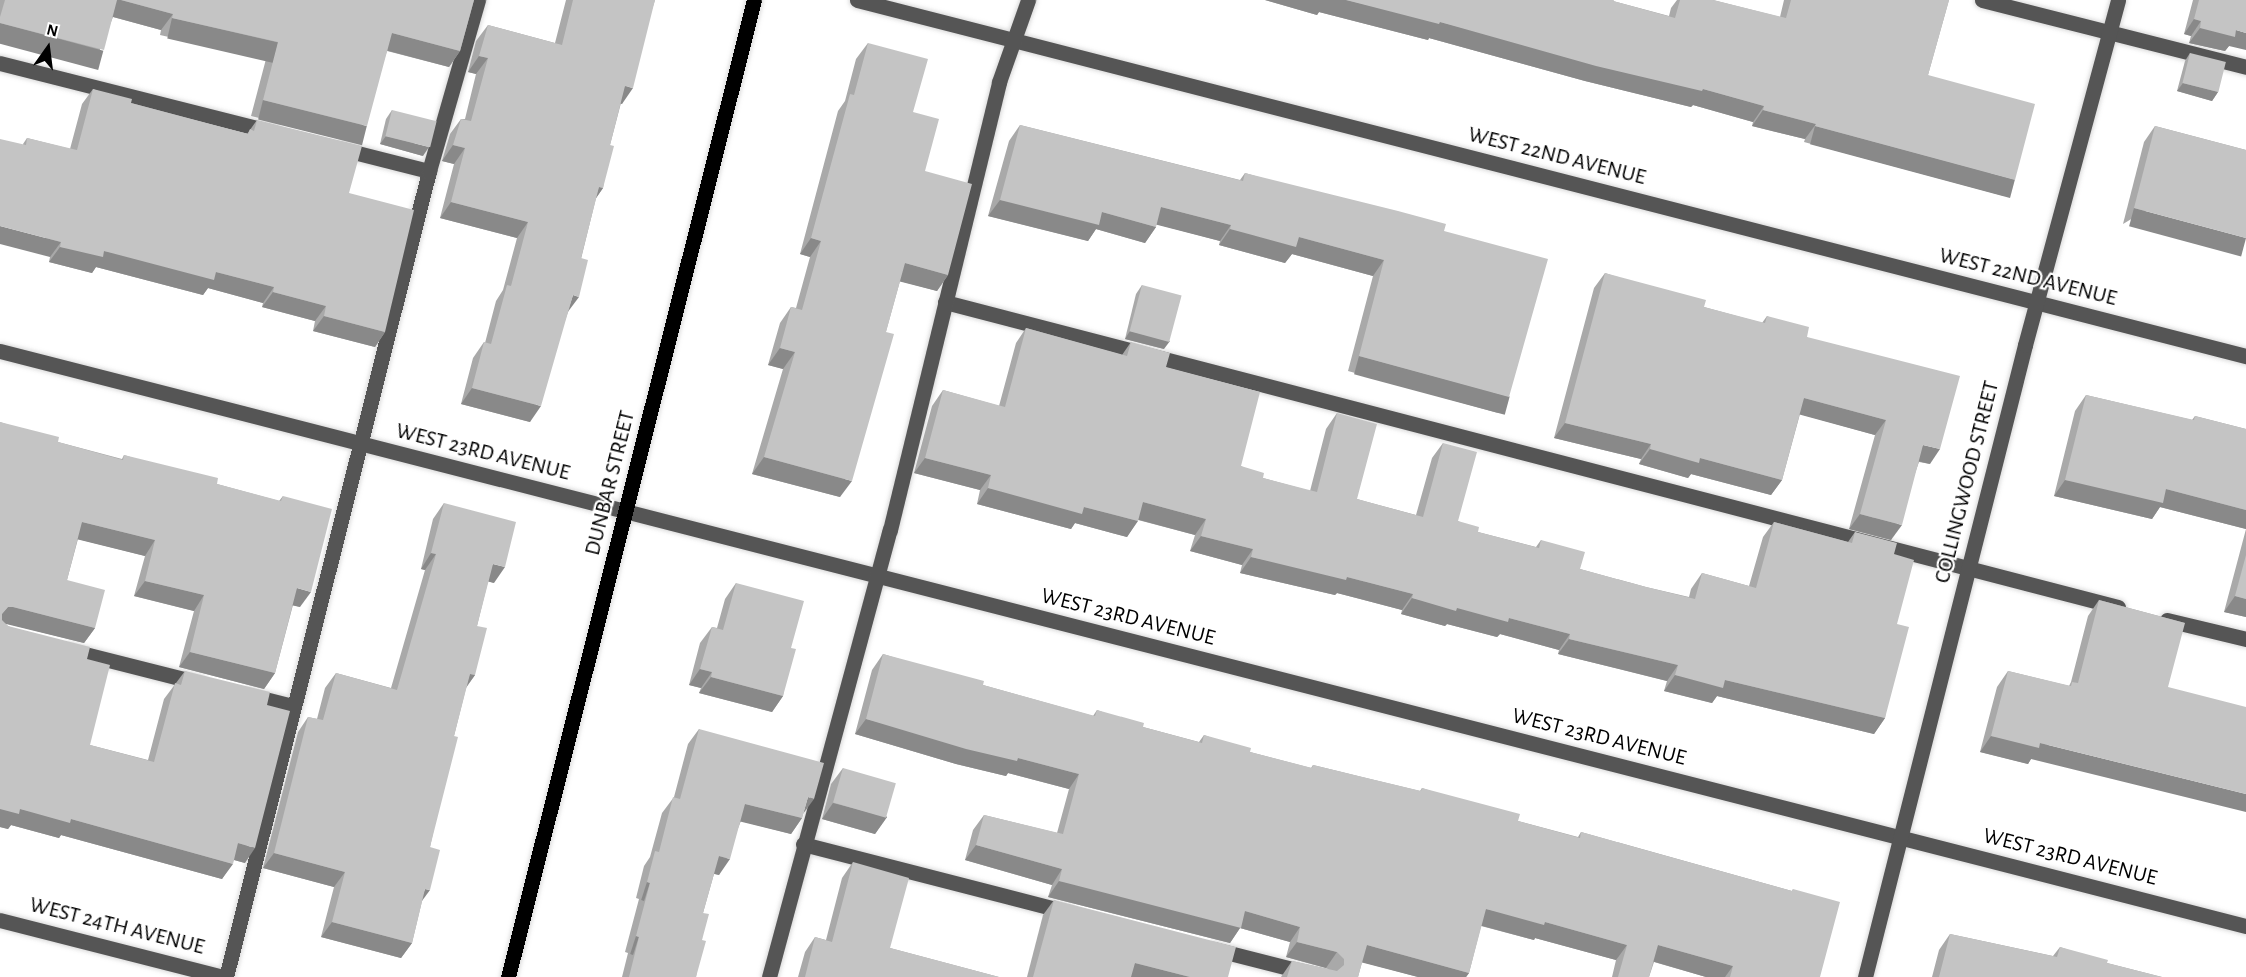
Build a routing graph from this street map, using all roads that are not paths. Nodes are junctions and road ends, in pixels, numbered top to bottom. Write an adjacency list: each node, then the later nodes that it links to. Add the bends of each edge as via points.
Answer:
1 (478, 0): 13 (street)
2 (754, 0): 19 (main road, DUNBAR STREET)
3 (857, 0): 8 (street, WEST 22ND AVENUE)
4 (1028, 0): 8 (street)
5 (1982, 0): 7 (street)
6 (2118, 0): 7 (street, COLLINGWOOD STREET)
7 (2110, 33): 10 (street); 15 (street, COLLINGWOOD STREET)
8 (1014, 41): 14 (street, via 999,82); 15 (street, WEST 22ND AVENUE)
9 (0, 63): 11 (street)
10 (2246, 67)
11 (290, 136)
12 (325, 145): 13 (street)
13 (429, 171): 18 (street)
14 (945, 302): 20 (street); 21 (street)
15 (2036, 302): 17 (street, WEST 22ND AVENUE); 20 (street, COLLINGWOOD STREET)
16 (0, 351): 18 (street, WEST 23RD AVENUE)
17 (2246, 356)
18 (361, 445): 19 (street, WEST 23RD AVENUE); 28 (street)
19 (626, 510): 21 (street, WEST 23RD AVENUE); 36 (main road, DUNBAR STREET)
20 (1969, 570): 22 (street); 29 (street, COLLINGWOOD STREET)
21 (878, 577): 29 (street, WEST 23RD AVENUE); 30 (street)
22 (2134, 612)
23 (2157, 617): 24 (street)
24 (2246, 639)
25 (56, 646): 26 (street)
26 (214, 686)
27 (236, 692): 28 (street)
28 (292, 706): 35 (street)
29 (1901, 837): 33 (street, WEST 23RD AVENUE); 39 (street, COLLINGWOOD STREET)
30 (803, 844): 31 (street); 37 (street)
31 (1081, 915)
32 (0, 920): 35 (street, WEST 24TH AVENUE)
33 (2246, 926)
34 (1197, 945): 38 (street)
35 (225, 977)
36 (508, 977)
37 (769, 977)
38 (1324, 977)
39 (1865, 977)

